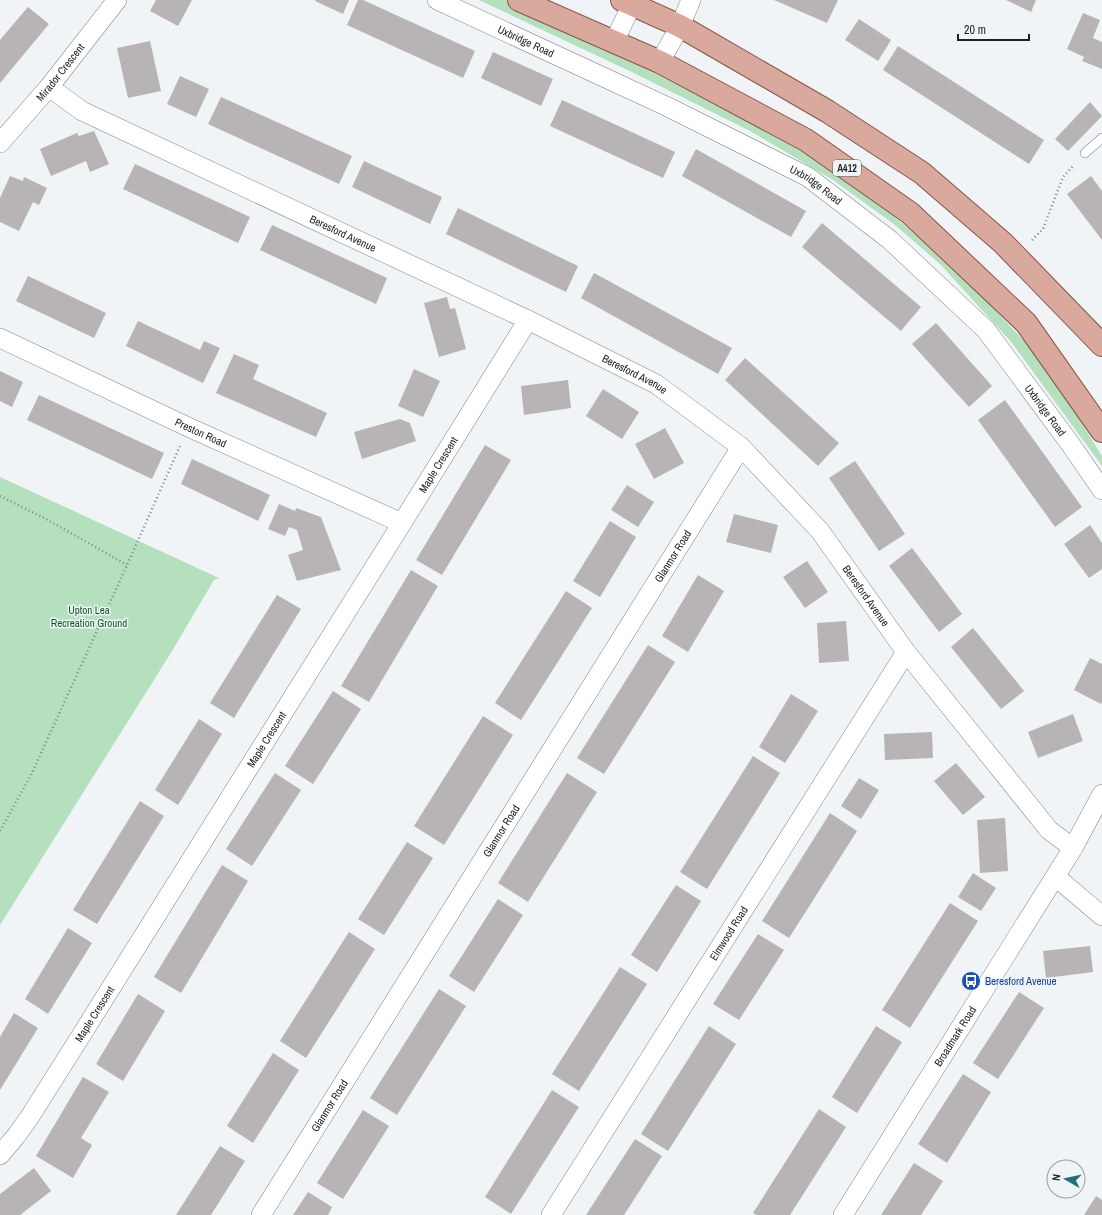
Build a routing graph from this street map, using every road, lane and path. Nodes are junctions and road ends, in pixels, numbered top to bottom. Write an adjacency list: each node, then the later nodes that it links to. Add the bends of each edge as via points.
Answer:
1 (117, 0): 9 (street, Mirador Crescent)
2 (437, 0): 20 (street, Uxbridge Road, via 668,107 808,177 890,240 986,330)
3 (519, 0): 7 (main road, A412)
4 (691, 0): 6 (street)
5 (629, 1): 6 (main road); 7 (street)
6 (680, 26): 8 (street); 13 (main road, via 827,110 922,173)
7 (614, 42): 8 (main road, A412)
8 (660, 62): 17 (main road, A412, via 806,140 910,213 1026,323)
9 (49, 87): 11 (street, Mirador Crescent); 14 (street, Beresford Avenue, via 82,111)
10 (1102, 138): 12 (lane)
11 (0, 143)
12 (1085, 153): 13 (path, via 1063,177 1043,229)
13 (1016, 257): 16 (main road)
14 (528, 320): 19 (street, Beresford Avenue, via 656,384); 22 (street, Maple Crescent)
15 (0, 338): 22 (street, Preston Road, via 188,427)
16 (1102, 345)
17 (1102, 431)
18 (180, 444): 23 (path)
19 (740, 447): 24 (street, Beresford Avenue, via 820,531); 31 (street, Glanmor Road)
20 (1102, 490)
21 (0, 496): 23 (path, via 40,515)
22 (402, 523): 30 (street, Maple Crescent, via 29,1118)
23 (127, 565): 26 (path, via 32,773)
24 (906, 652): 27 (street, Beresford Avenue, via 1049,830); 32 (street, Elmwood Road)
25 (1102, 794): 27 (street, Broadmark Road)
26 (0, 831)
27 (1073, 848): 28 (street, Broadmark Road)
28 (1056, 876): 29 (street); 33 (street, Broadmark Road)
29 (1102, 916)
30 (0, 1155)
31 (261, 1215)
32 (551, 1215)
33 (843, 1215)

